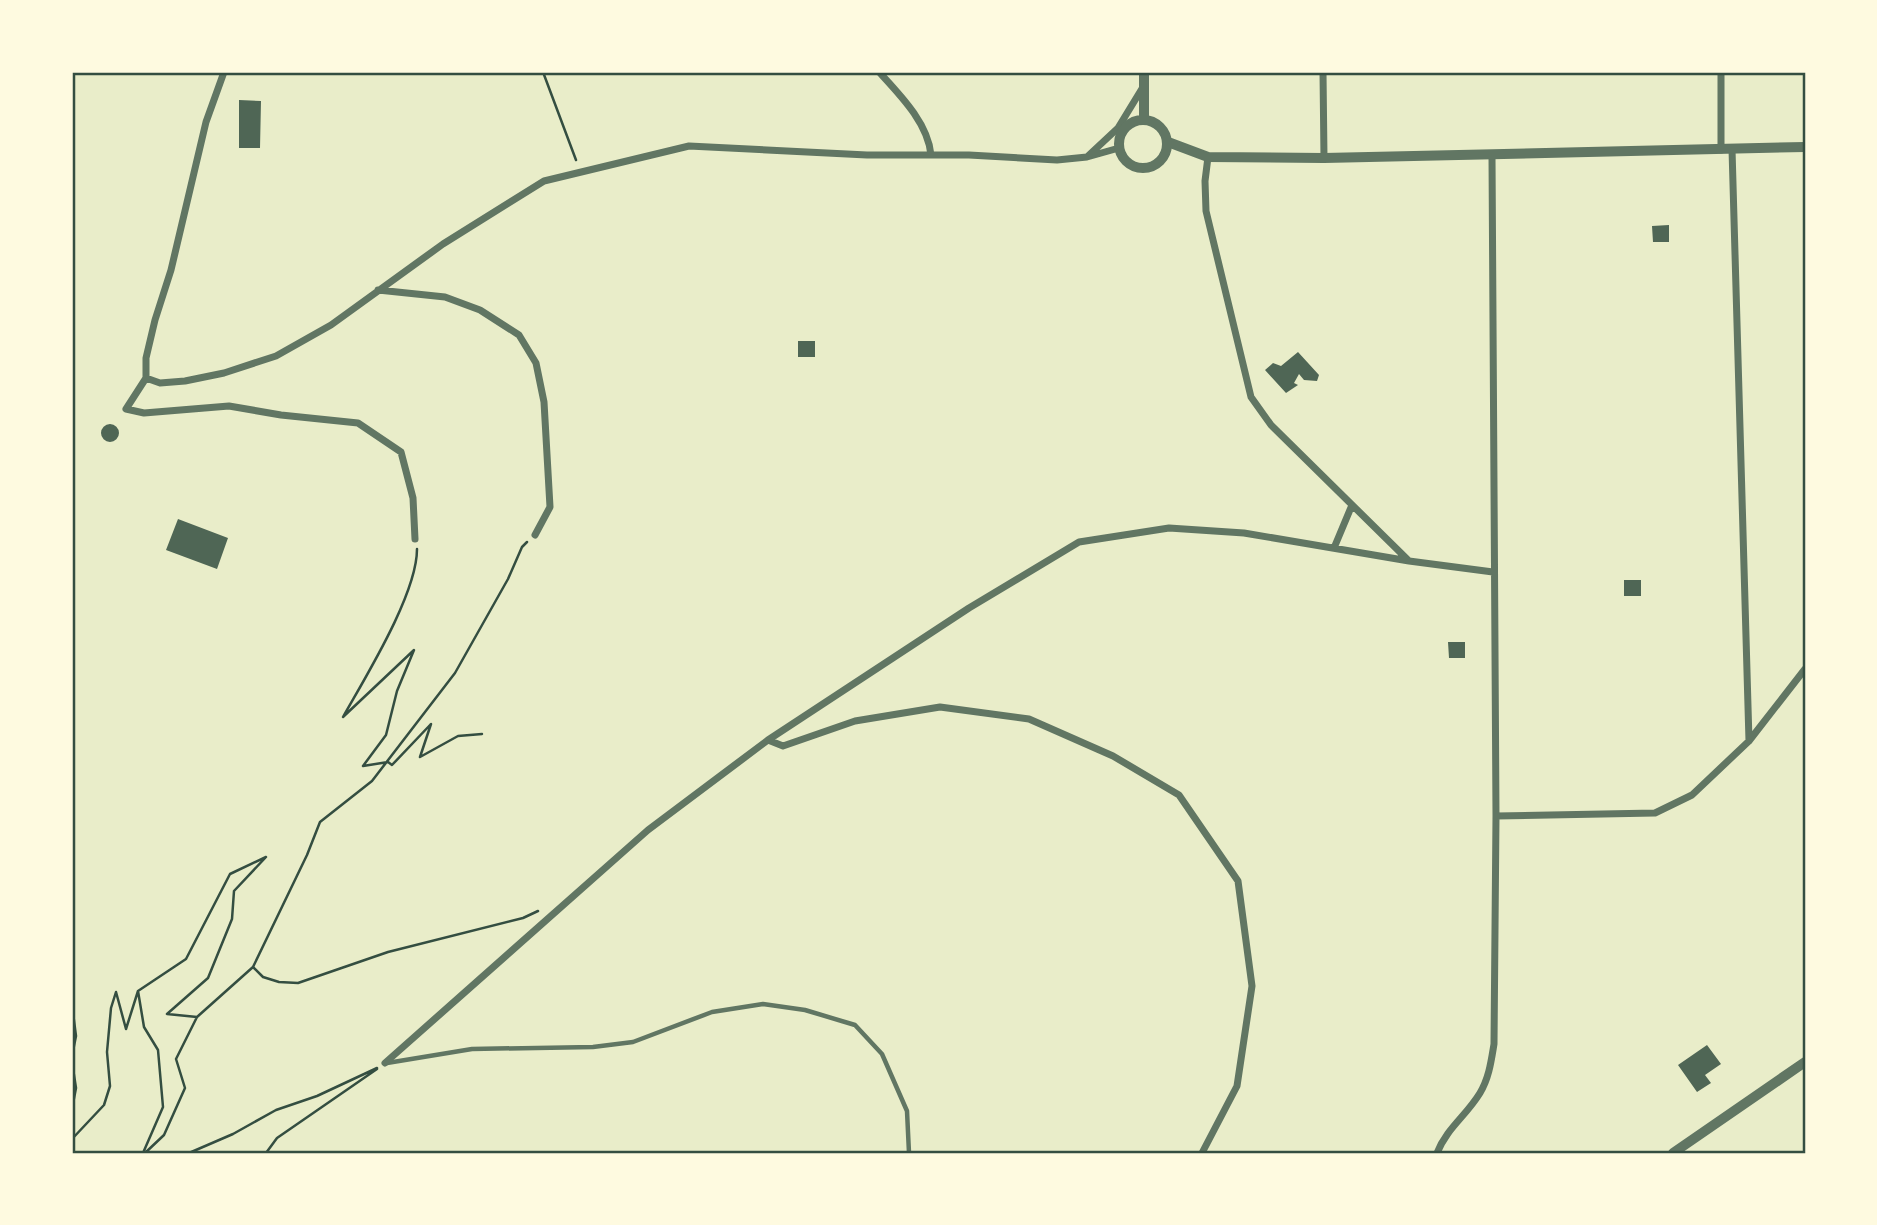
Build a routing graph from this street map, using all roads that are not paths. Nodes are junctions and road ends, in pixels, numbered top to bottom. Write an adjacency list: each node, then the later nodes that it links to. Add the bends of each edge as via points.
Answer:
1 (224, 72): 18 (street, via 206,122 155,320)
2 (879, 72): 12 (street, via 927,134)
3 (1144, 72): 6 (street)
4 (1323, 72): 16 (street)
5 (1721, 72): 11 (street)
6 (1144, 86): 7 (street); 14 (street, via 1118,128)
7 (1144, 119): 8 (street, via 1158,124); 10 (street, via 1125,128)
8 (1168, 142): 10 (street, via 1160,161 1145,168 1126,161); 15 (street)
9 (1805, 147): 11 (street)
10 (1119, 148): 14 (street)
11 (1727, 150): 13 (street); 27 (street)
12 (931, 155): 14 (street); 17 (street, via 689,146 544,181)
13 (1492, 156): 16 (street); 24 (street)
14 (1087, 157)
15 (1208, 157): 16 (street); 19 (street, via 1206,211 1251,397 1271,425)
16 (1324, 158)
17 (378, 290): 18 (street, via 331,325 276,356 185,381 160,383); 20 (street, via 445,297 480,310 519,335 536,363 544,402 550,507)
18 (146, 378): 21 (street, via 126,409 144,413 229,406 358,424 401,453 413,498)
19 (1352, 505): 22 (street); 23 (street)
20 (535, 535)
21 (415, 539)
22 (1334, 548): 23 (street); 26 (street, via 1244,533 1169,528 1079,542)
23 (1409, 561): 24 (street)
24 (1493, 572): 28 (street)
25 (1805, 669): 27 (street)
26 (768, 740): 30 (street, via 648,830); 32 (street, via 783,746 855,721 940,707 1003,715 1029,719 1113,756 1179,795 1238,881 1252,986 1237,1086)
27 (1749, 741): 28 (street, via 1692,795 1655,813)
28 (1496, 816): 33 (street, via 1490,1070 1479,1094 1443,1138)
29 (1805, 1062): 34 (street)
30 (386, 1063): 31 (lane, via 472,1049 632,1042 712,1012 762,1004 805,1010 855,1025 883,1054 907,1111)
31 (909, 1153)
32 (1202, 1153)
33 (1437, 1153)
34 (1673, 1153)

